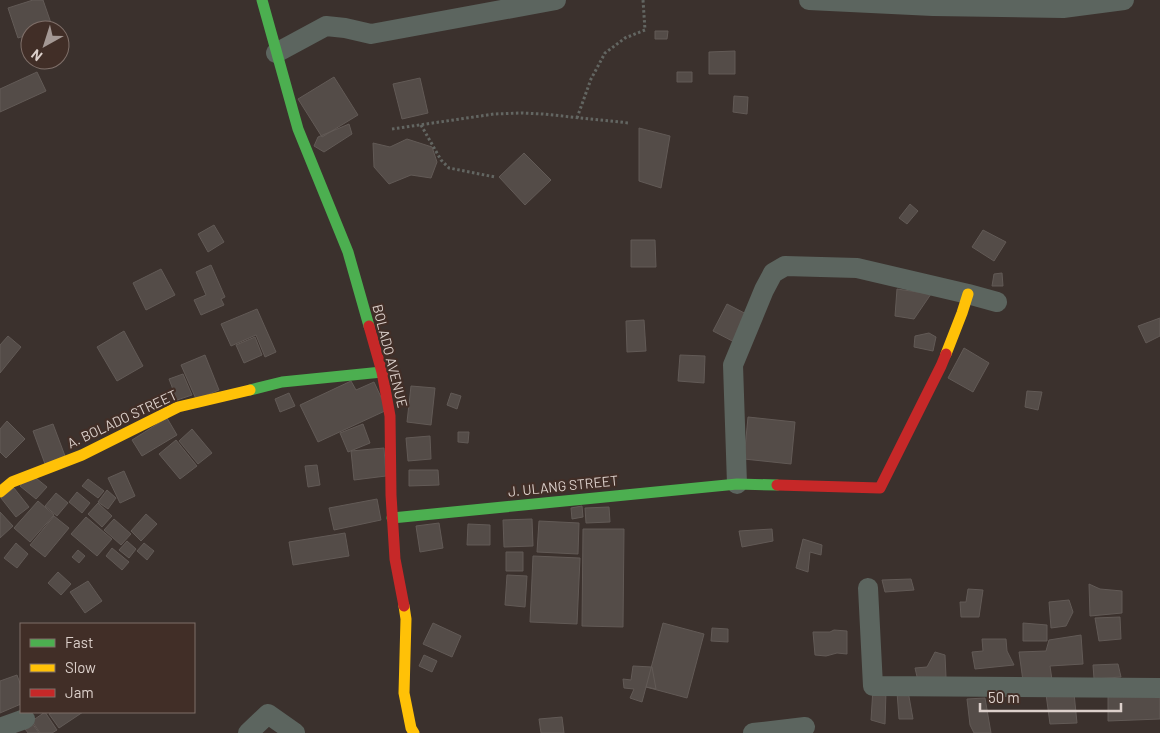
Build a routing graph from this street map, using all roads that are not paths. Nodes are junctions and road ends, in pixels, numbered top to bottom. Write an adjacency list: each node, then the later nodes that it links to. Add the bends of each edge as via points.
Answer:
1 (262, 0): 5 (street, BOLADO AVENUE)
2 (556, 0): 5 (street, via 370,34 326,26)
3 (809, 0): 4 (street, via 1063,8)
4 (1124, 0)
5 (276, 53): 8 (street, BOLADO AVENUE, via 298,129 348,252)
6 (968, 294): 7 (street); 9 (street, J. ULANG STREET, via 941,366 880,488); 9 (street, via 857,268 785,266 773,273 733,365)
7 (997, 302)
8 (382, 372): 10 (street, A. BOLADO STREET, via 282,382 178,407 82,455 12,482); 11 (street, BOLADO AVENUE, via 390,416)
9 (737, 484): 11 (street, J. ULANG STREET)
10 (0, 492)
11 (392, 518): 17 (street, BOLADO AVENUE, via 395,559 406,620 404,693)
12 (868, 588): 13 (street, via 874,686)
13 (1160, 688)
14 (25, 719): 16 (street)
15 (805, 727): 20 (street)
16 (0, 728)
17 (409, 731)
18 (248, 733): 19 (street, via 268,714)
19 (295, 733)
20 (753, 733)

